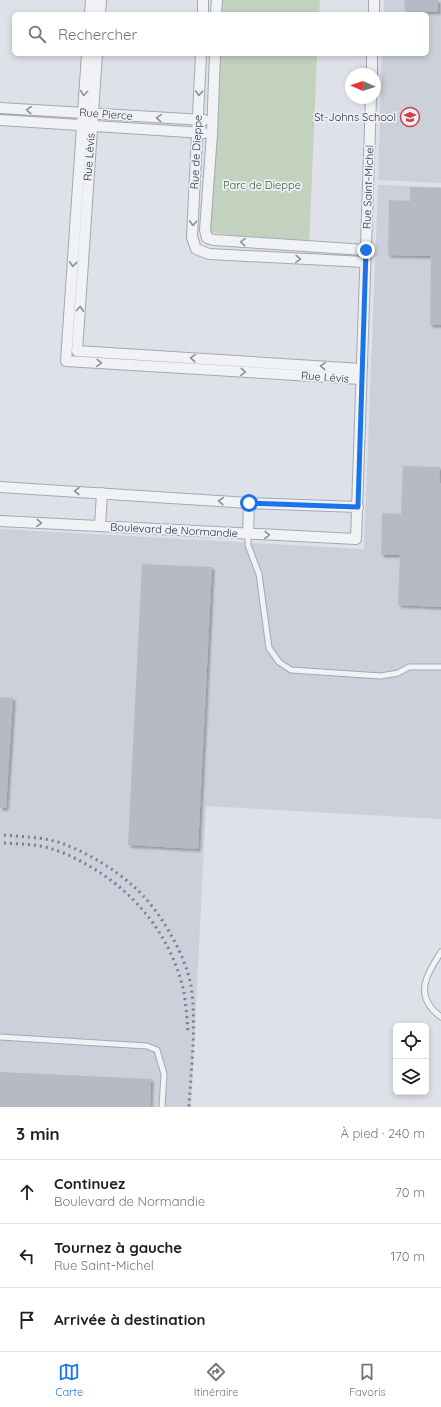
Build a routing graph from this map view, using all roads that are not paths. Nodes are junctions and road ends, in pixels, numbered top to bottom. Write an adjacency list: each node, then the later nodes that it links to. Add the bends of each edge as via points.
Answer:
1 (92, 0): 6 (street)
2 (101, 0): 7 (street)
3 (203, 0): 8 (street)
4 (217, 0): 9 (street)
5 (374, 0): 10 (street)
6 (90, 12)
7 (100, 12)
8 (203, 12)
9 (216, 12)
10 (374, 12)
11 (87, 56): 19 (street, Rue Lévis, one-way to 19)
12 (97, 56): 19 (street, Rue Lévis)
13 (201, 56): 21 (street, Rue de Dieppe, one-way to 21)
14 (215, 56): 22 (street, Rue de Dieppe)
15 (372, 56): 16 (street)
16 (372, 68)
17 (371, 104): 29 (street, Rue Saint-Michel)
18 (0, 108): 19 (street, Rue Pierce, one-way to 18)
19 (87, 113): 21 (street, Rue Pierce, one-way to 19); 23 (street, Rue Lévis)
20 (0, 120): 23 (street, Rue Pierce)
21 (198, 120): 22 (street, Rue Pierce); 24 (street, Rue de Dieppe)
22 (212, 121): 25 (street, Rue de Dieppe)
23 (87, 126): 24 (street, Rue Pierce); 26 (street, Rue Lévis)
24 (197, 133): 25 (street, Rue Pierce); 28 (street, Rue de Dieppe, one-way to 28, via 192,237)
25 (212, 134): 27 (street, Rue de Dieppe, via 205,230)
26 (80, 236): 31 (street, Rue Lévis, one-way to 26); 33 (street, Rue Lévis, one-way to 33)
27 (207, 238): 28 (street); 29 (street, one-way to 27)
28 (196, 249): 30 (street, one-way to 30, via 209,254)
29 (366, 250): 30 (street, Rue Saint-Michel)
30 (365, 262): 34 (street, Rue Saint-Michel)
31 (77, 351): 32 (street, Rue Lévis, one-way to 31); 33 (street)
32 (218, 360): 34 (street, Rue Lévis, one-way to 32); 35 (street)
33 (66, 361): 35 (street, Rue Lévis, one-way to 35)
34 (362, 369): 36 (street, Rue Saint-Michel)
35 (218, 371): 36 (street, Rue Lévis, one-way to 36)
36 (361, 380): 40 (street, Rue Saint-Michel)
37 (0, 487): 38 (street, one-way to 37)
38 (102, 493): 39 (street, one-way to 38); 42 (street, Boulevard de Normandie)
39 (249, 503): 40 (street); 43 (street, Boulevard de Normandie)
40 (358, 507): 44 (street, Rue Saint-Michel)
41 (0, 521): 42 (street, Boulevard de Normandie, one-way to 42)
42 (100, 526): 43 (street, Boulevard de Normandie)
43 (248, 534): 44 (street, Boulevard de Normandie, one-way to 44); 45 (lane, via 248,545 259,574 269,648 279,662 292,670 381,676 398,673 409,667)
44 (356, 539)
45 (441, 667)
46 (441, 952): 47 (lane, via 429,972 424,992 432,1010)
47 (441, 1017)
48 (0, 1037): 49 (lane, via 147,1046 156,1050 164,1074)
49 (162, 1107)

